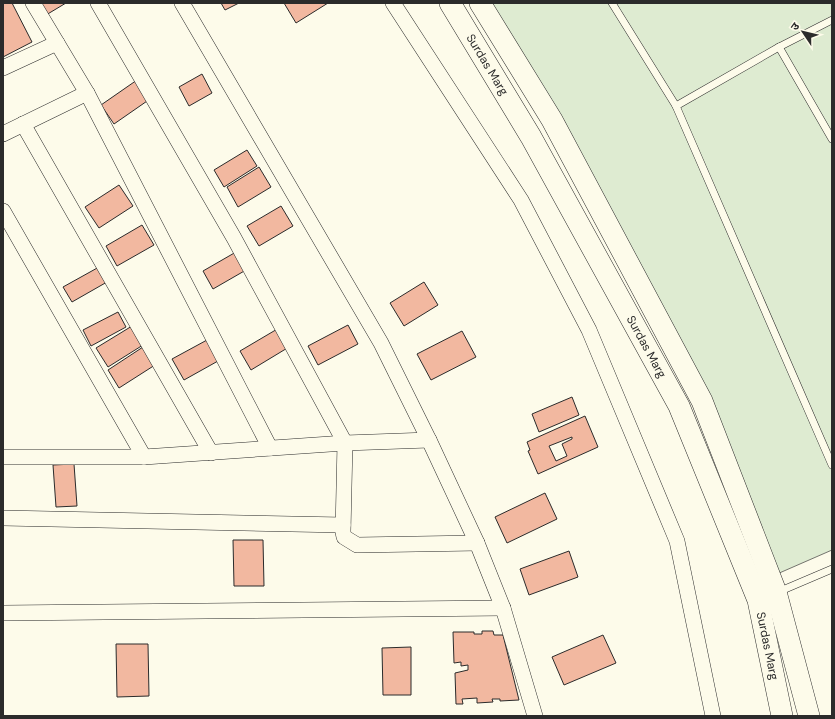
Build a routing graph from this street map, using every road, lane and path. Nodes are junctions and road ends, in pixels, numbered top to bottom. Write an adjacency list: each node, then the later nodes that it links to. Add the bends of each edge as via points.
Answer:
1 (33, 3): 9 (street)
2 (98, 3): 19 (street, via 234,238)
3 (182, 3): 18 (street, via 381,343)
4 (393, 3): 33 (street, via 521,200 589,330 677,541)
5 (450, 3): 29 (main road, Surdas Marg, via 531,138 679,406)
6 (480, 3): 29 (main road, Surdas Marg, via 552,120 702,401)
7 (612, 3): 13 (lane)
8 (832, 20): 10 (lane)
9 (57, 43): 11 (street); 12 (street)
10 (779, 47): 13 (lane); 16 (lane)
11 (3, 68)
12 (87, 93): 14 (street); 20 (street)
13 (676, 106): 24 (lane)
14 (23, 124): 15 (street); 21 (street)
15 (3, 134)
16 (832, 140)
17 (3, 211): 23 (street)
18 (430, 440): 19 (street); 27 (street)
19 (345, 443): 20 (street); 26 (street)
20 (270, 448): 21 (street)
21 (211, 452): 23 (street)
22 (3, 456): 23 (street)
23 (144, 457)
24 (832, 465)
25 (3, 518): 26 (street)
26 (343, 525): 27 (street, via 344,537 357,545)
27 (477, 543): 30 (street)
28 (832, 569): 29 (lane)
29 (767, 596): 34 (main road, Surdas Marg); 35 (main road, Surdas Marg)
30 (503, 608): 31 (street); 32 (street)
31 (3, 613)
32 (535, 716)
33 (713, 716)
34 (782, 716)
35 (809, 716)

